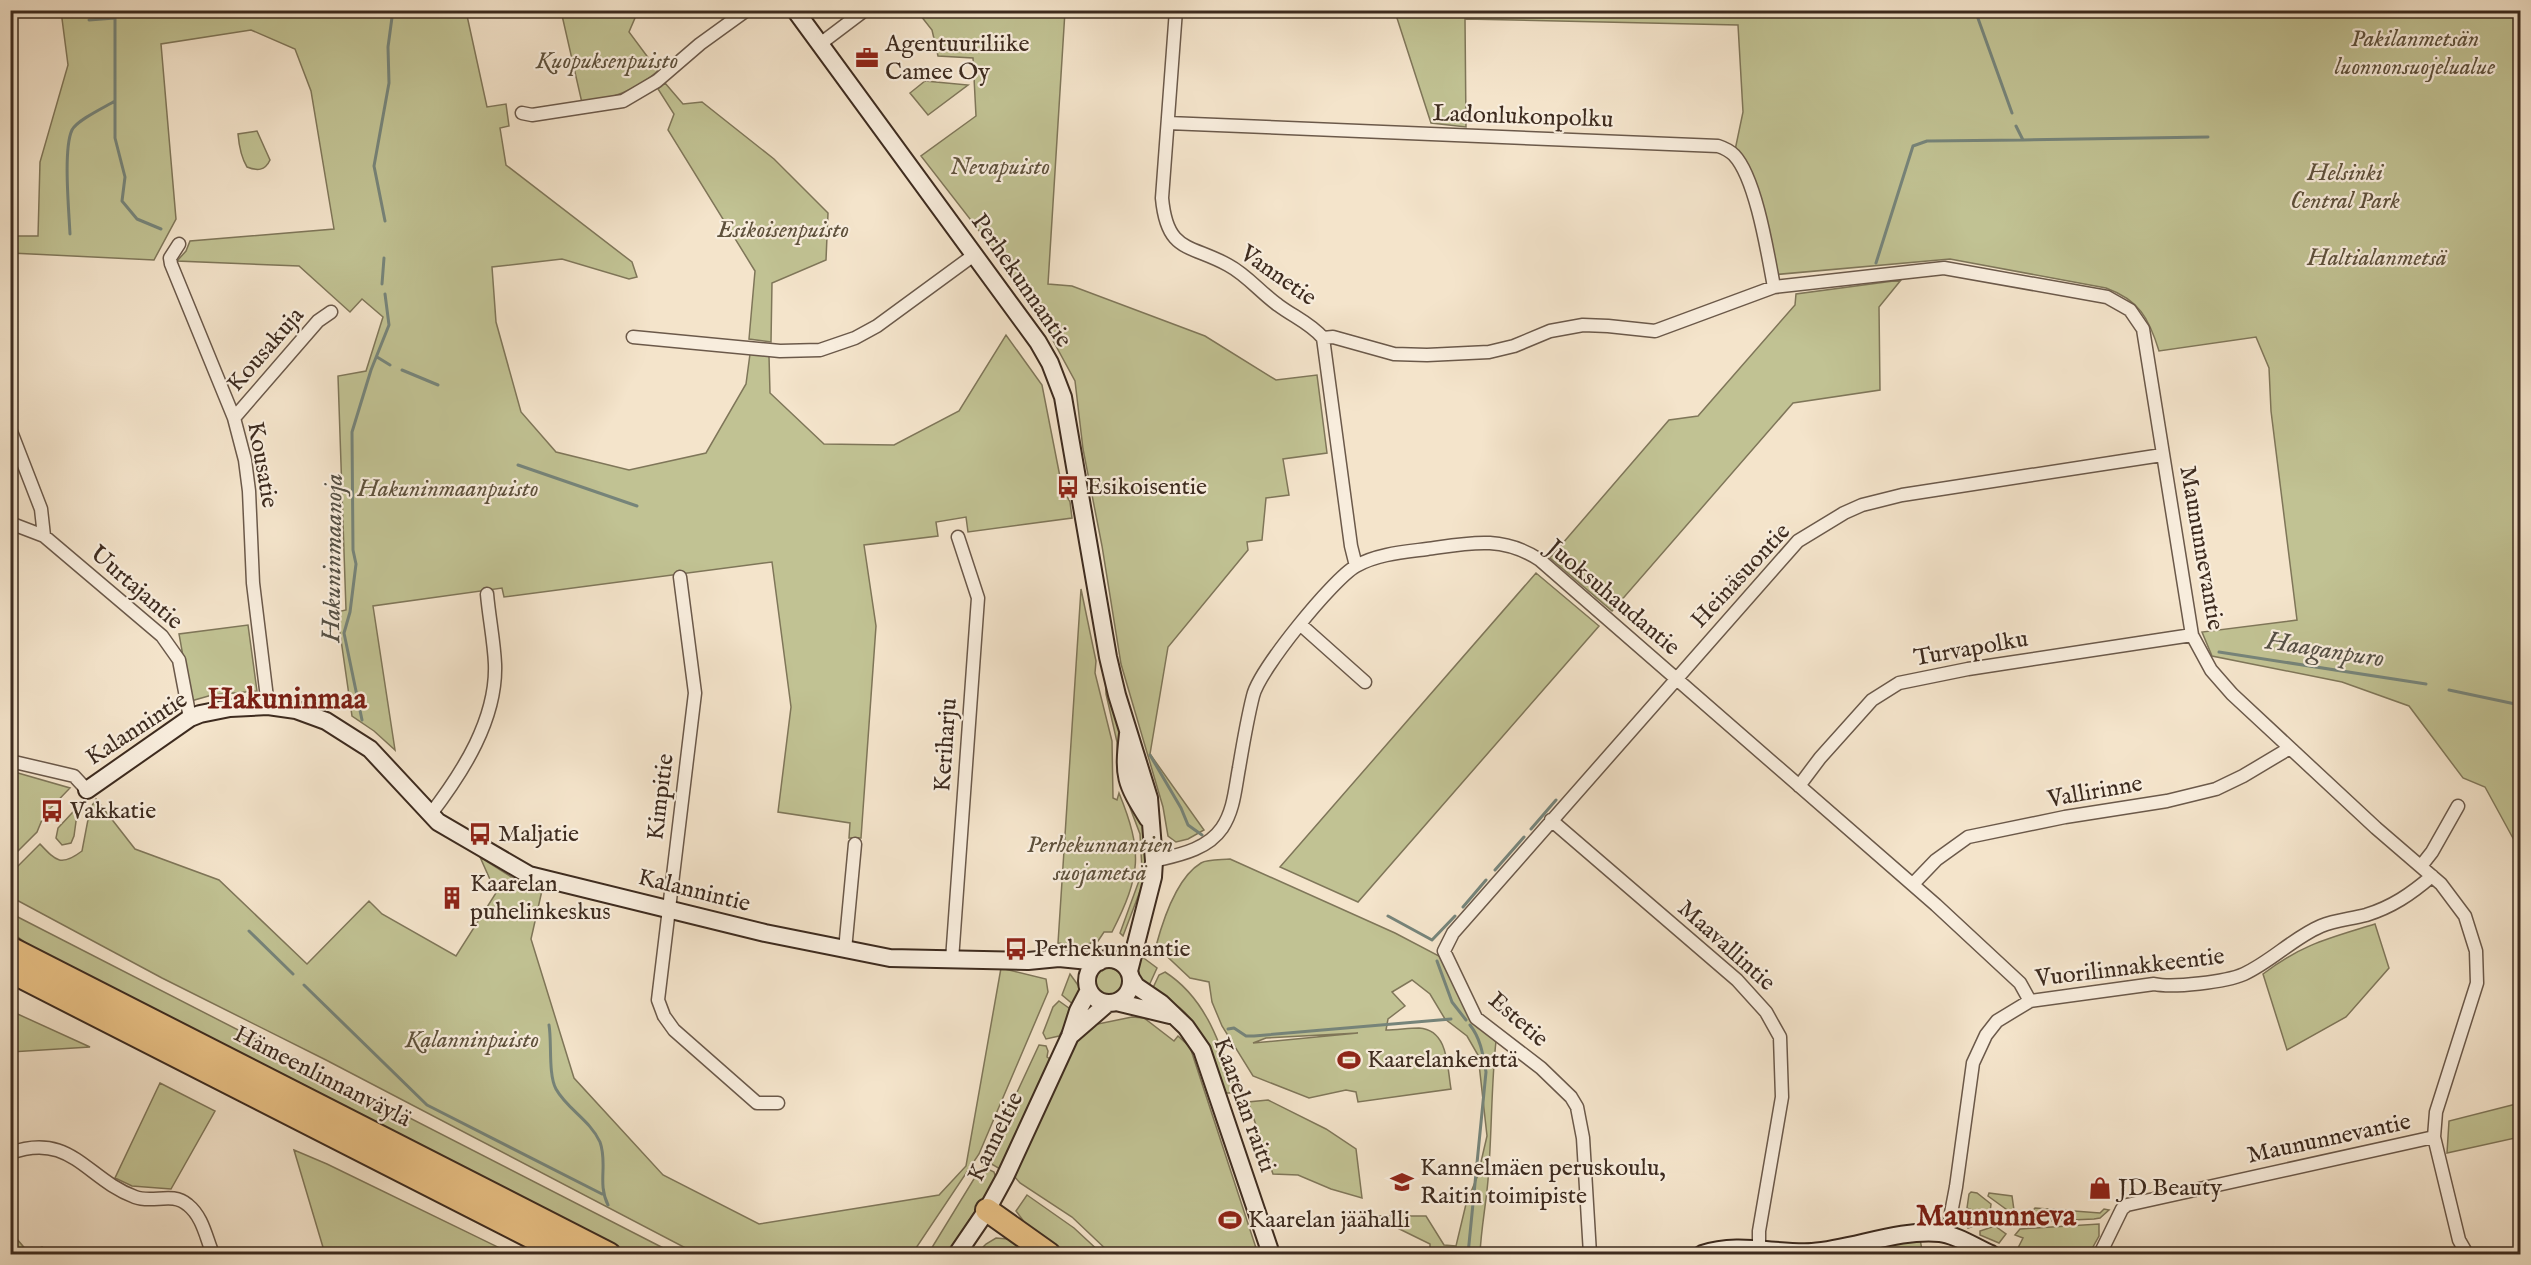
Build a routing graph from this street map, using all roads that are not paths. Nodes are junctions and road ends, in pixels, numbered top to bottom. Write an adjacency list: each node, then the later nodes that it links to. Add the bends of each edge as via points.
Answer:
1 (747, 10): 6 (street, via 657,81 623,101 532,115)
2 (795, 10): 5 (street, Perhekunnantie)
3 (865, 10): 5 (street)
4 (1176, 10): 7 (street, Vannetie)
5 (820, 44): 9 (street, Perhekunnantie)
6 (522, 113)
7 (1168, 123): 10 (street, Ladonlukonpolku, via 1718,146 1734,155 1749,184); 13 (street, Vannetie, via 1162,198 1165,221 1175,238 1194,252 1228,265 1279,306 1310,324)
8 (179, 244): 14 (street, Kousatie, via 170,258 171,264)
9 (974, 255): 12 (street, via 877,326 820,350 780,351); 37 (street, Perhekunnantie, via 1038,342 1059,385 1108,657 1149,798)
10 (1773, 287): 13 (street, Maununnevantie, via 1655,331 1583,325 1550,331 1489,352 1395,354 1334,337); 16 (street, Maununnevantie, via 1944,268 2107,297 2130,310 2143,329)
11 (331, 312): 14 (street, Kousakuja, via 318,321)
12 (633, 337)
13 (1323, 338): 20 (street, Vannetie)
14 (234, 418): 27 (street, Kousatie, via 249,490 253,583)
15 (10, 429): 18 (street, via 41,509)
16 (2162, 455): 24 (street, Maununnevantie); 25 (street, Heinäsuontie, via 1902,495 1844,513 1798,541)
17 (10, 523): 18 (street, Uurtajantie)
18 (44, 536): 28 (street, Uurtajantie, via 174,650)
19 (958, 537): 46 (street, Keriharju, via 978,598)
20 (1356, 566): 23 (street, Juoksuhaudantie); 25 (street, Juoksuhaudantie, via 1380,556 1467,543 1513,546 1540,560)
21 (680, 577): 41 (street, Kimpitie, via 695,693)
22 (487, 594): 34 (street, via 495,664 488,714 443,800)
23 (1301, 625): 26 (street); 37 (street, Juoksuhaudantie, via 1270,662 1257,686 1226,822 1203,845)
24 (2192, 634): 29 (street, Maununnevantie, via 2211,670); 31 (street, Turvapolku, via 1952,671 1899,683 1872,700)
25 (1675, 679): 31 (street, Juoksuhaudantie); 35 (street, Heinäsuontie)
26 (1365, 682)
27 (268, 706): 28 (street, Kalannintie, via 230,708); 34 (street, Kalannintie, via 296,710 326,721 361,741)
28 (190, 718): 32 (street, Kalannintie)
29 (2290, 748): 38 (street, Maununnevantie); 40 (street, Vallirinne, via 2234,781 2208,791 1968,837 1936,860)
30 (10, 761): 32 (street, via 74,776)
31 (1799, 786): 40 (street, Juoksuhaudantie)
32 (87, 790)
33 (2458, 806): 38 (street)
34 (430, 815): 41 (street, Kalannintie, via 529,875)
35 (1551, 820): 45 (street, Heinäsuontie, via 1453,933); 61 (street, Maavallintie, via 1737,980 1766,1012 1780,1037 1782,1097)
36 (855, 844): 44 (street)
37 (1154, 861): 42 (street, Perhekunnantie, via 1150,893)
38 (2421, 866): 39 (street, Maununnevantie)
39 (2432, 876): 52 (street, Vuorilinnakkeentie, via 2402,901 2367,915 2324,925 2243,974 2167,987 2154,984); 57 (street, Maununnevantie, via 2465,916 2478,967 2473,999 2436,1112)
40 (1913, 884): 52 (street, Juoksuhaudantie, via 2020,983)
41 (668, 909): 44 (street, Kalannintie); 56 (street, Kimpitie, via 658,993 664,1016 674,1030 757,1103)
42 (1139, 922): 47 (street, Perhekunnantie); 50 (street, Perhekunnantie)
43 (10, 948): 64 (highway, Hämeenlinnanväylä)
44 (845, 950): 46 (street, Kalannintie, via 890,958)
45 (1444, 951): 68 (street, Estetie, via 1476,1018 1541,1068 1576,1107 1583,1138)
46 (952, 960): 48 (street, Kalannintie)
47 (1104, 960): 48 (street, Kalannintie); 50 (street, via 1121,963); 51 (street, via 1089,971)
48 (1046, 961): 51 (street, Kalannintie, via 1069,969)
49 (10, 971): 63 (highway, Hämeenlinnanväylä)
50 (1130, 975): 53 (street, via 1128,993); 54 (street, Kaarelan raitti, via 1136,986)
51 (1088, 985): 53 (street, via 1099,1000); 55 (street, Kanneltie)
52 (2030, 1001): 60 (street, Vuorilinnakkeentie, via 1997,1022 1973,1063)
53 (1112, 1002): 54 (street); 55 (street, Kanneltie)
54 (1171, 1015): 67 (street, Kaarelan raitti, via 1186,1027 1202,1050)
55 (1070, 1036): 59 (street, Kanneltie)
56 (778, 1103)
57 (2434, 1137): 71 (street, Maununnevantie, via 2127,1204); 72 (street, via 2459,1240)
58 (10, 1153): 62 (street, via 36,1146 61,1151 134,1197 180,1200 196,1212)
59 (987, 1210): 65 (street, Kanneltie); 66 (highway)
60 (1947, 1234): 61 (street, via 1918,1234 1810,1252); 70 (street)
61 (1759, 1251): 69 (street, via 1730,1248)
62 (213, 1254)
63 (566, 1254)
64 (609, 1254)
65 (957, 1254)
66 (1049, 1254)
67 (1271, 1254)
68 (1590, 1254)
69 (1702, 1254)
70 (1991, 1254)
71 (2100, 1254)
72 (2466, 1254)

